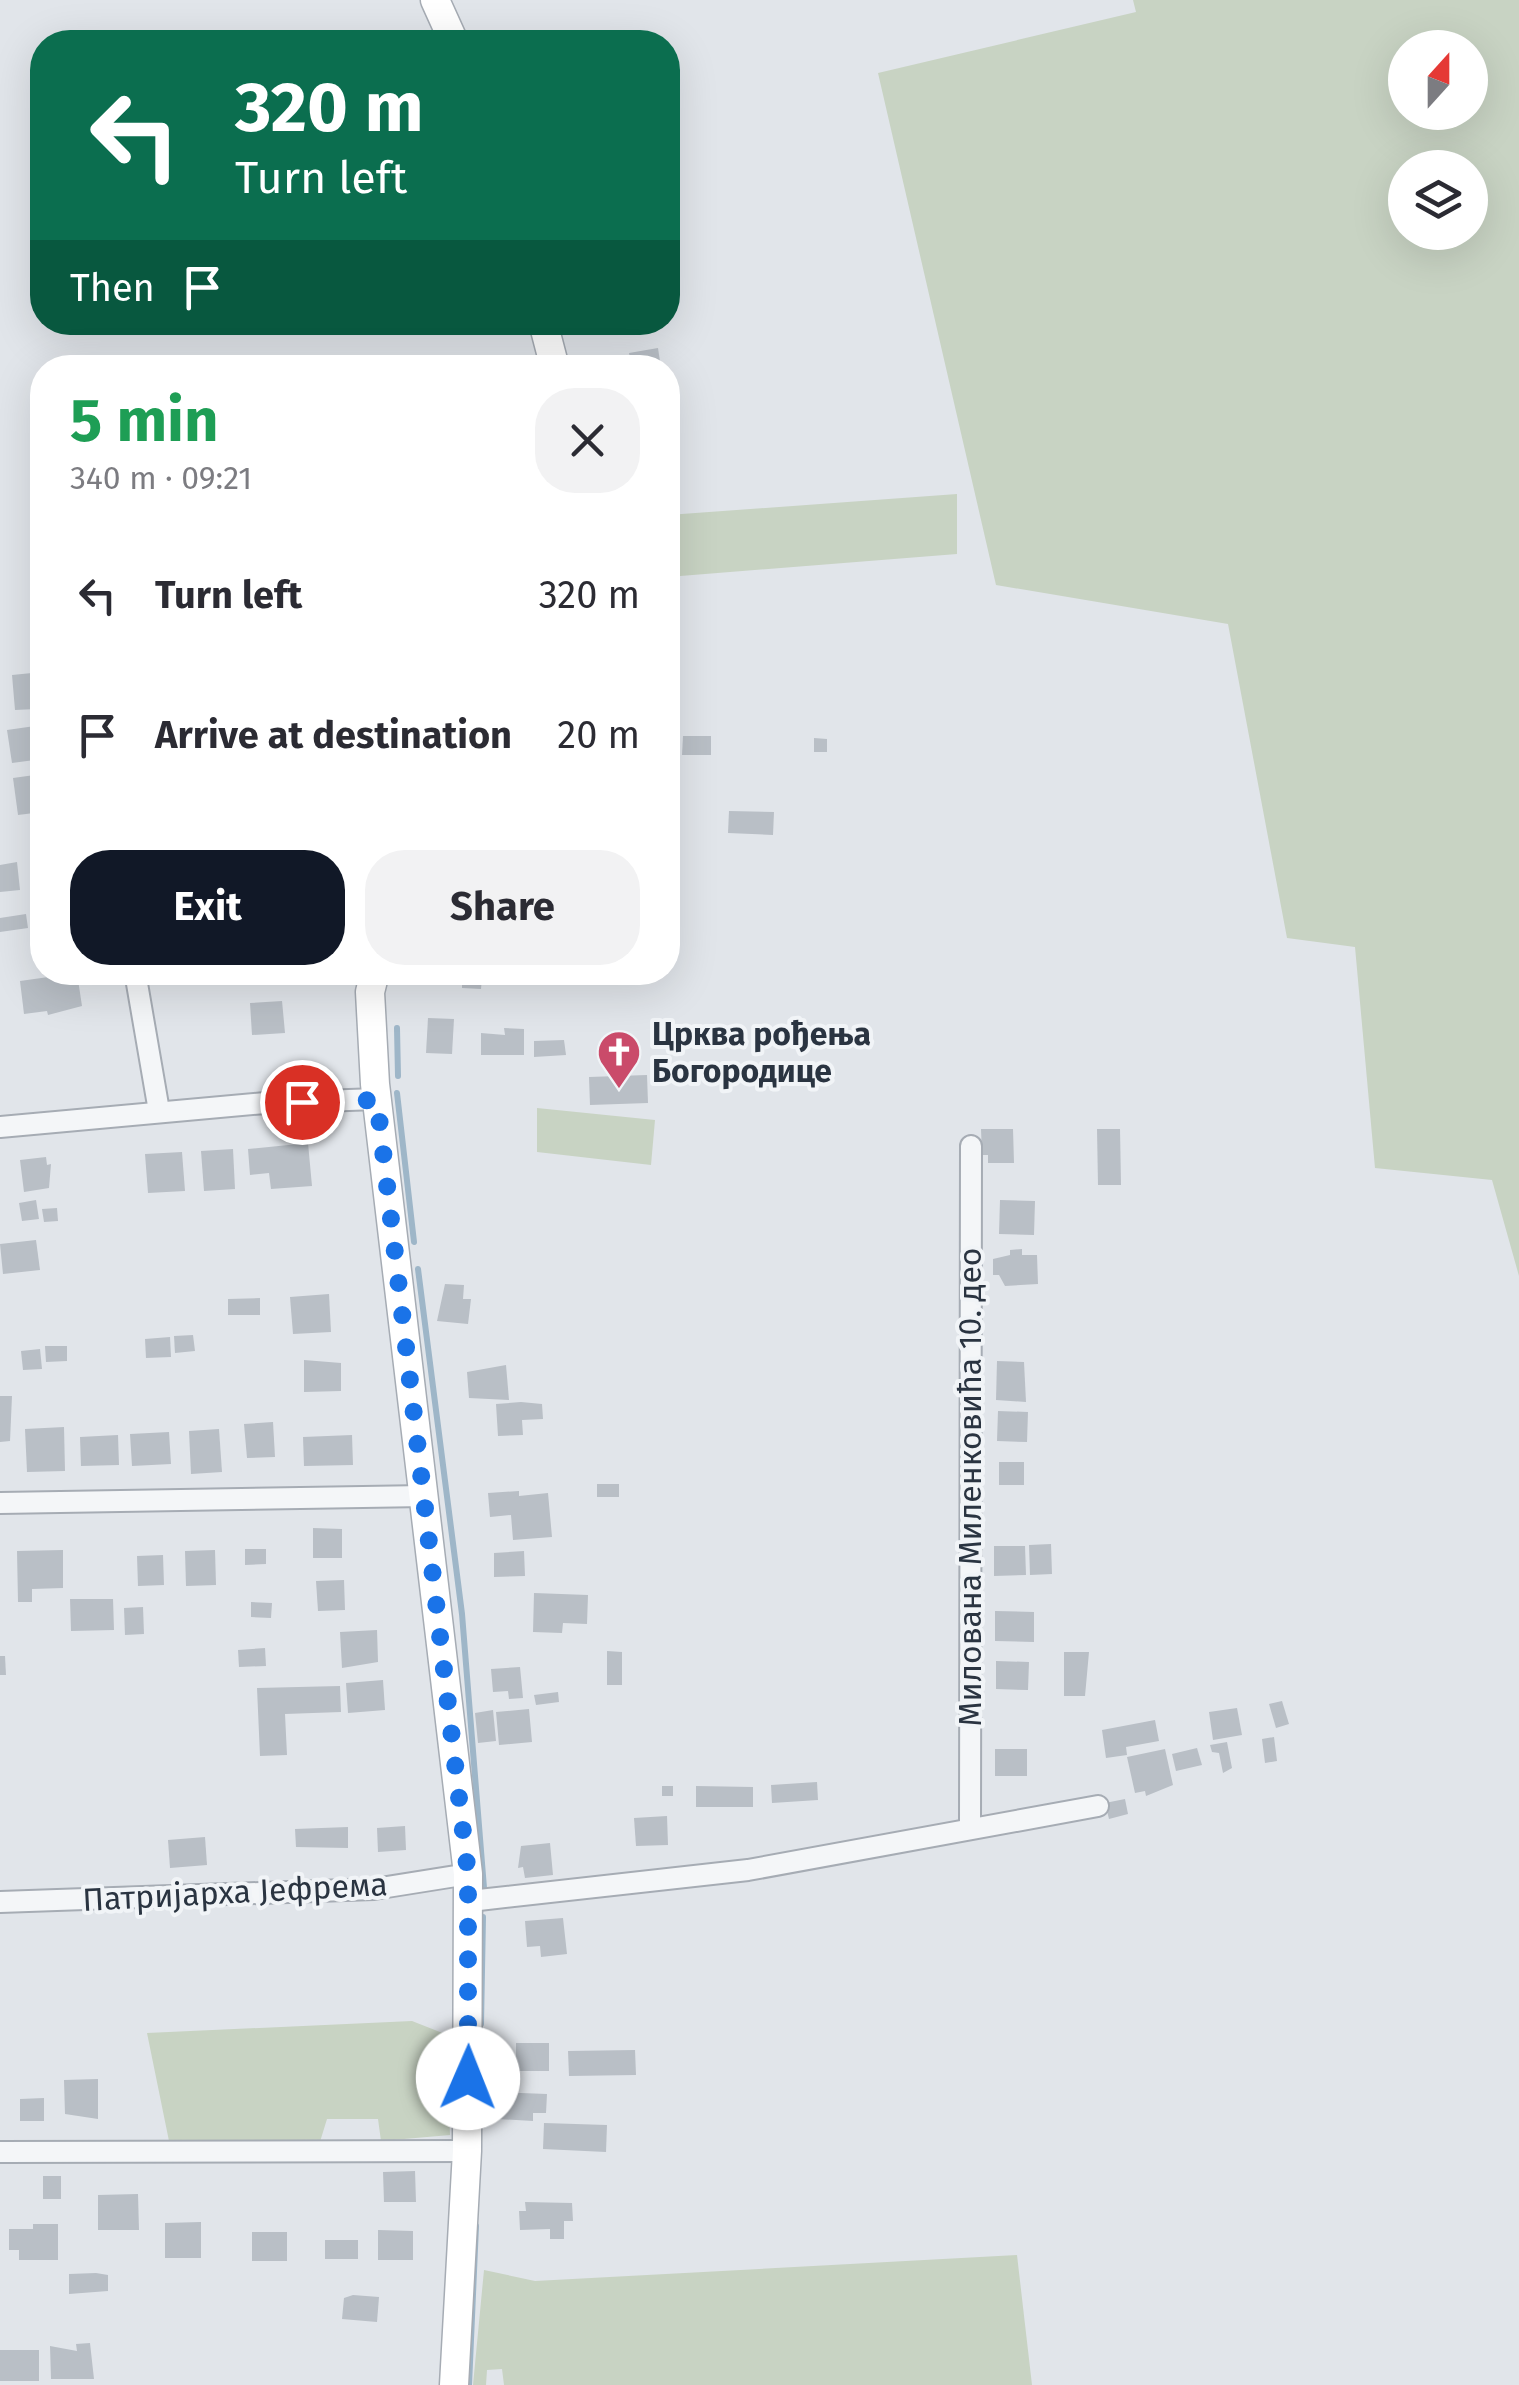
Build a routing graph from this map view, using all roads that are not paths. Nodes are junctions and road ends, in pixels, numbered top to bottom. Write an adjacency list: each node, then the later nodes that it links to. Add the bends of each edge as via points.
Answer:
1 (435, 0): 2 (street)
2 (449, 30)
3 (137, 985): 6 (street)
4 (371, 985): 5 (street)
5 (377, 1100): 6 (street); 9 (street)
6 (158, 1112): 7 (street)
7 (0, 1127)
8 (970, 1146): 12 (street, Милована Миленковића 10. део)
9 (425, 1496): 10 (street); 13 (street)
10 (0, 1503)
11 (1098, 1806): 12 (street)
12 (970, 1828): 13 (street, via 748,1870)
13 (469, 1888): 14 (street, Патријарха Јефрема); 15 (street)
14 (0, 1902)
15 (467, 2151): 16 (street); 17 (street)
16 (0, 2152)
17 (454, 2385)

